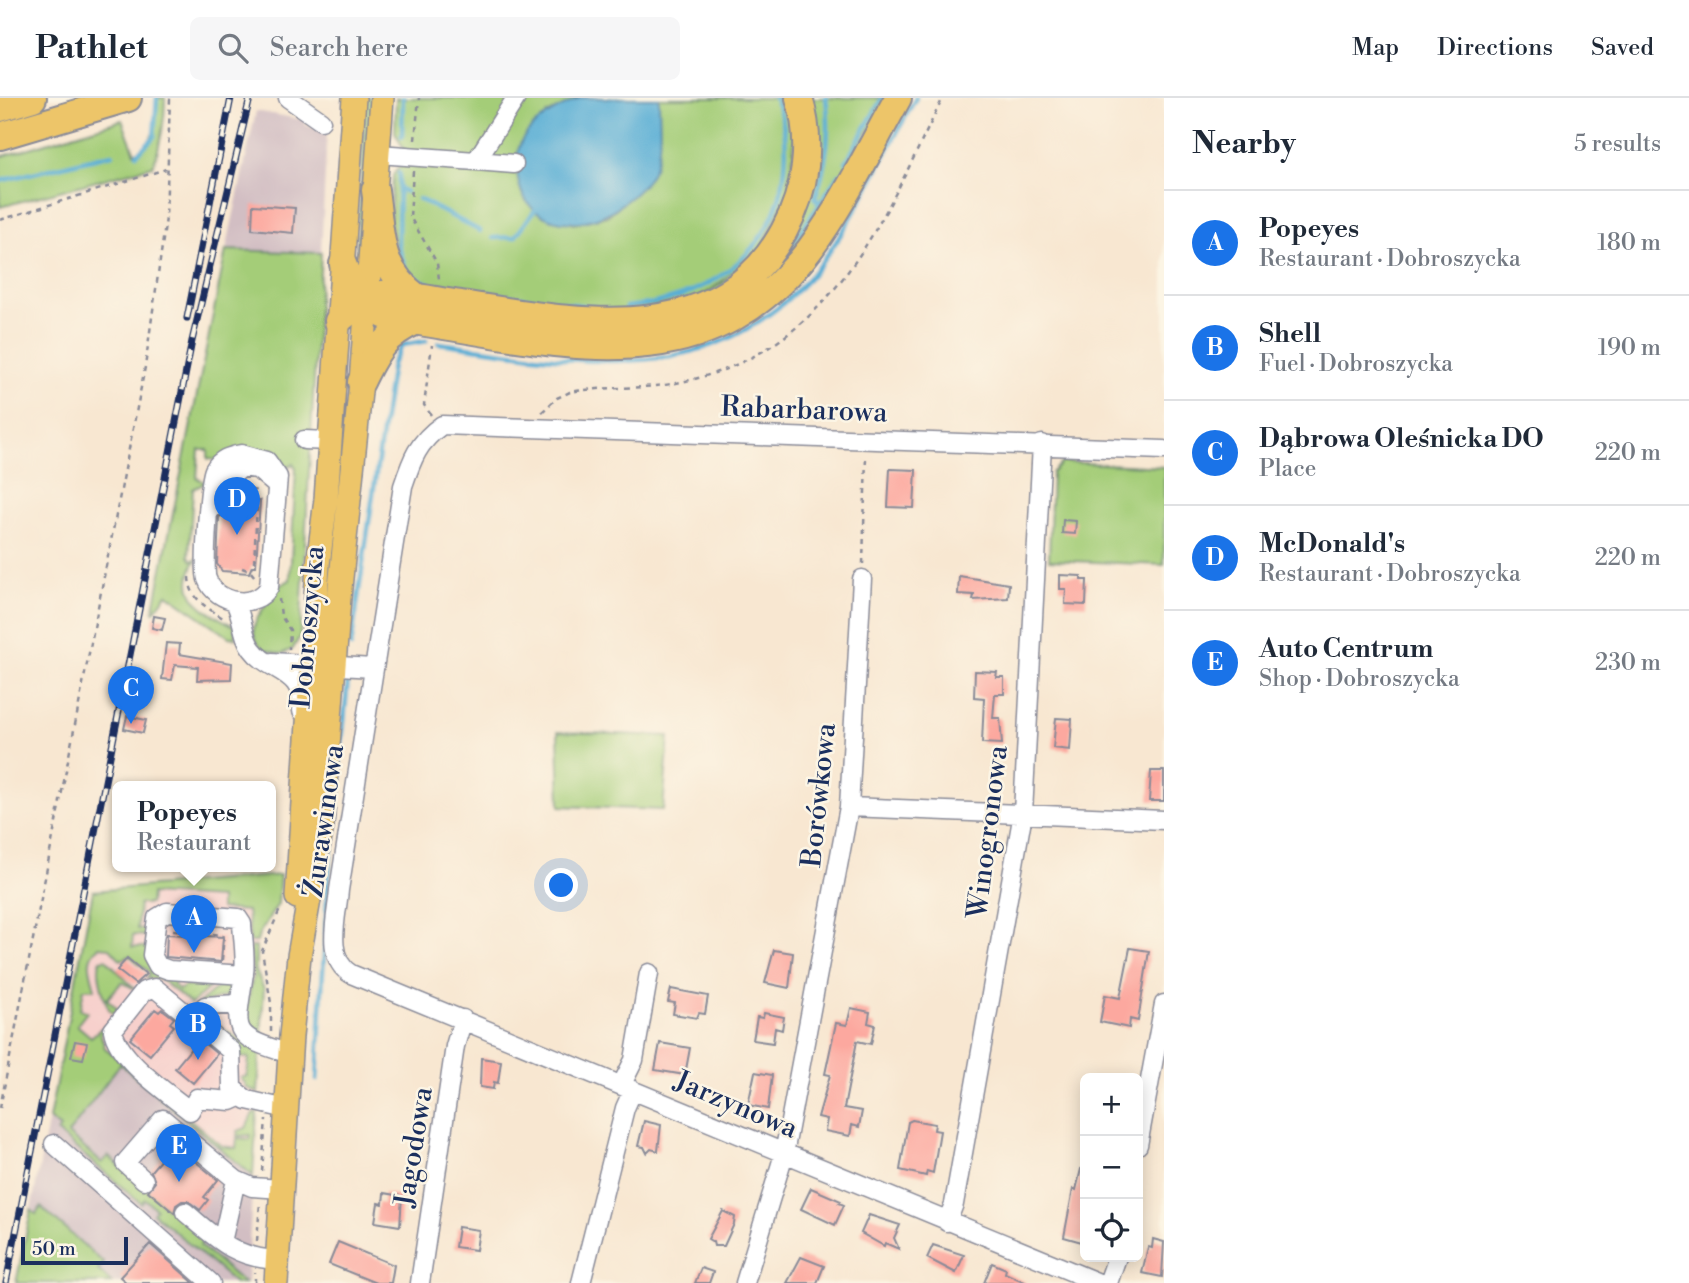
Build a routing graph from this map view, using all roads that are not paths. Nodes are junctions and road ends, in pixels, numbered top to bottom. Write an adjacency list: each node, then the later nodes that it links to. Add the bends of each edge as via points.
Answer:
1 (33, 98): 10 (highway)
2 (128, 98): 11 (highway)
3 (288, 98): 4 (street, via 321,121)
4 (316, 98)
5 (354, 98): 16 (main road, Dobroszycka)
6 (382, 98): 12 (main road, Dobroszycka)
7 (516, 98): 13 (street)
8 (799, 98): 18 (highway, via 806,146 796,205 768,256 726,294 672,316 617,322)
9 (898, 98): 18 (highway, via 810,249 761,300 714,328 667,342 602,346)
10 (0, 108)
11 (0, 136)
12 (378, 154): 13 (street); 15 (main road, Dobroszycka)
13 (475, 161): 14 (street)
14 (514, 164)
15 (375, 190): 17 (main road, Dobroszycka); 18 (highway, via 389,267)
16 (343, 264): 17 (highway, via 349,281); 19 (main road, Dobroszycka)
17 (367, 301): 18 (highway, via 388,294); 19 (highway); 20 (main road, Dobroszycka)
18 (426, 311): 20 (highway, via 387,337)
19 (338, 321): 23 (main road, Dobroszycka)
20 (361, 382): 33 (main road, Dobroszycka)
21 (440, 421): 24 (street, Rabarbarowa); 34 (street, Żurawinowa, via 414,452 403,486)
22 (304, 440): 23 (street)
23 (330, 441): 33 (main road, Dobroszycka)
24 (1042, 444): 25 (street, Rabarbarowa); 36 (street, Winogronowa)
25 (1164, 450)
26 (273, 482): 28 (street, via 247,466 236,470 218,495); 28 (street, via 278,477 272,465 249,454 225,458 213,472 205,571); 29 (street, Dobroszycka)
27 (862, 579): 35 (street, Borówkowa)
28 (216, 590): 30 (street)
29 (272, 594): 30 (street); 31 (street, Dobroszycka)
30 (235, 602): 31 (street)
31 (244, 628): 32 (street, Dobroszycka, via 251,648)
32 (279, 663): 33 (street, Dobroszycka); 38 (street, Dobroszycka, via 296,683 303,702 296,814)
33 (323, 665): 34 (street); 38 (main road, Dobroszycka); 39 (main road, Dobroszycka, via 322,826)
34 (373, 668): 41 (street, Żurawinowa, via 334,947 338,963)
35 (849, 807): 36 (street); 53 (street, Borówkowa)
36 (1023, 813): 37 (street); 58 (street, Winogronowa, via 954,1204)
37 (1164, 820)
38 (300, 858): 39 (main road, Dobroszycka)
39 (299, 956): 47 (main road, Dobroszycka)
40 (649, 973): 48 (street)
41 (352, 974): 45 (street, Jarzynowa)
42 (244, 975): 42 (street, via 238,918 167,912 157,918 152,955 158,966); 43 (street)
43 (231, 1003): 46 (street); 47 (street, via 248,1038)
44 (1164, 1004): 51 (street)
45 (463, 1019): 48 (street, Jarzynowa); 63 (street, Jagodowa)
46 (198, 1024): 49 (street, via 231,1051 232,1088); 49 (street, via 155,988 148,989 113,1030 116,1043 147,1076 190,1111 197,1098 231,1101)
47 (290, 1054): 50 (main road, Dobroszycka)
48 (627, 1087): 53 (street, Jarzynowa); 64 (street)
49 (242, 1096): 50 (street)
50 (287, 1109): 56 (main road, Dobroszycka)
51 (1139, 1136)
52 (54, 1144): 62 (street)
53 (784, 1154): 58 (street, Jarzynowa); 65 (street, Borówkowa)
54 (144, 1180): 55 (street, via 125,1163 163,1119)
55 (236, 1180): 56 (street, via 252,1187); 59 (street)
56 (282, 1189): 61 (main road, Dobroszycka)
57 (185, 1212): 59 (street)
58 (947, 1222): 66 (street, Jarzynowa)
59 (222, 1242): 61 (street)
60 (1115, 1262): 67 (street)
61 (276, 1272)
62 (211, 1283)
63 (420, 1283)
64 (582, 1283)
65 (745, 1283)
66 (1099, 1283)
67 (1108, 1283)

